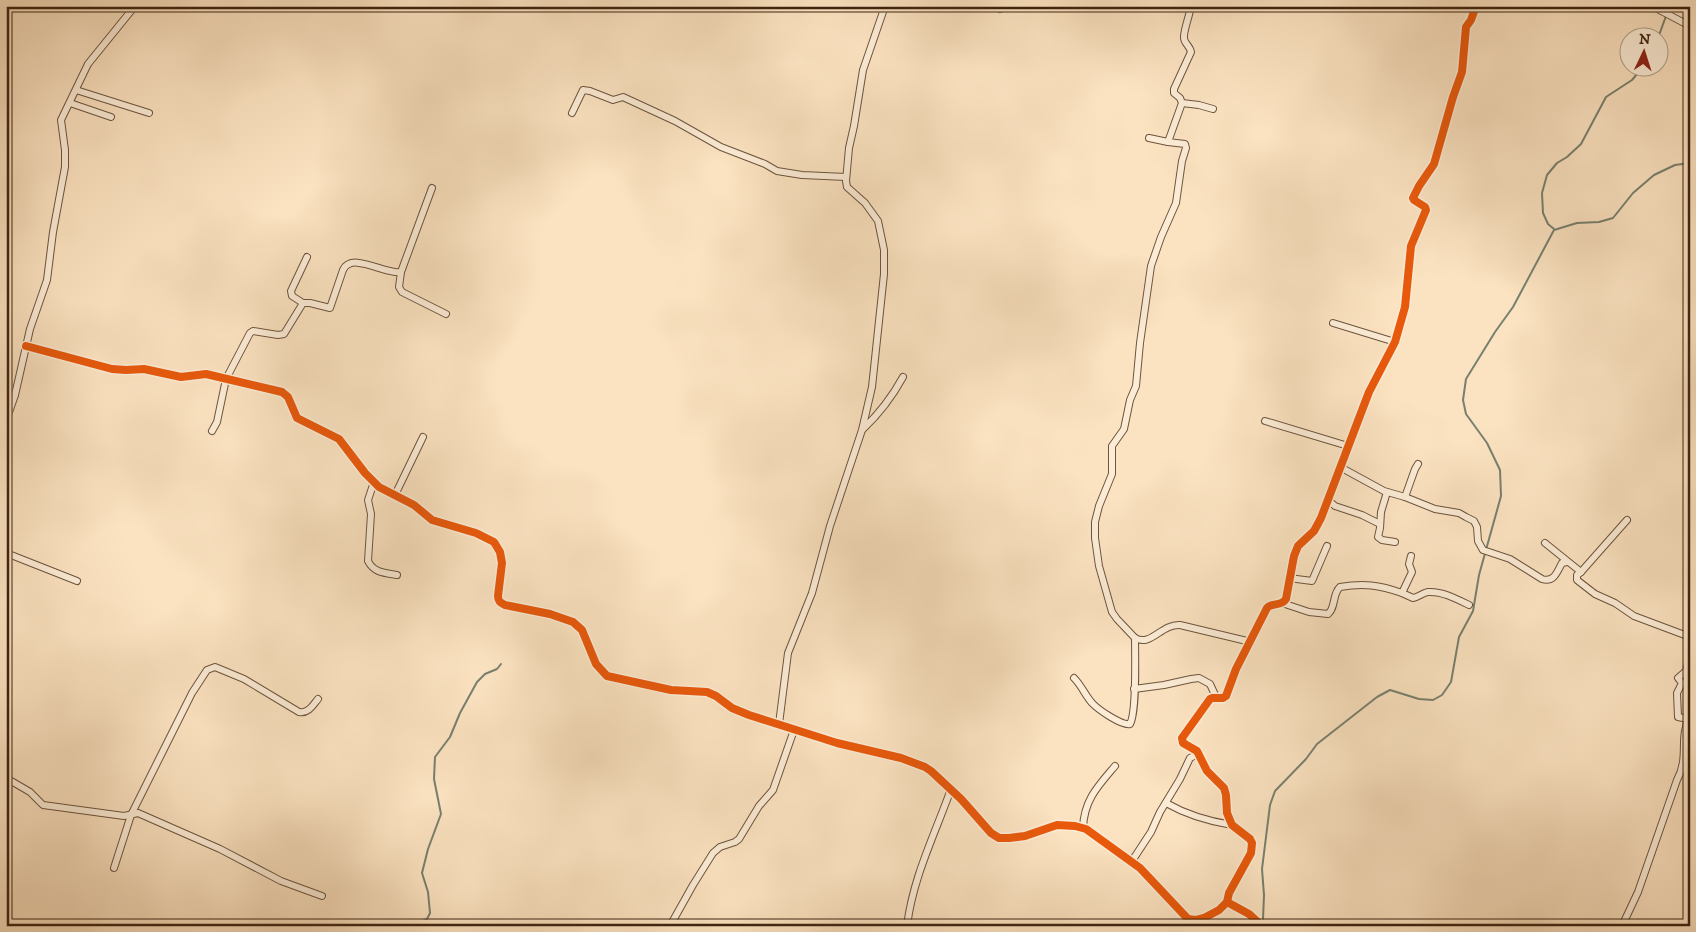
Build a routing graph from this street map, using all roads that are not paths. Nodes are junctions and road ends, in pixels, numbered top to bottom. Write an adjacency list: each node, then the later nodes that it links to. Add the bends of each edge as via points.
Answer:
1 (135, 6): 7 (street, via 88,64)
2 (885, 6): 16 (street, via 863,70)
3 (1191, 6): 9 (street, via 1184,36 1191,52 1174,91)
4 (1476, 6): 23 (street, via 1466,28 1462,72 1434,164 1413,198 1426,210 1411,246 1405,307)
5 (1652, 6): 6 (street)
6 (1690, 26)
7 (76, 90): 8 (street); 11 (street)
8 (70, 103): 13 (street); 24 (street, via 61,123 65,168 47,280)
9 (1182, 104): 10 (street); 15 (street)
10 (1213, 109)
11 (149, 113)
12 (572, 113): 16 (street, via 583,90 613,100 622,97 777,171)
13 (111, 117)
14 (1149, 138): 15 (street)
15 (1168, 142): 58 (street, via 1185,144 1186,148 1176,203 1151,266 1136,386 1124,429 1112,446 1112,474 1095,522 1099,566 1112,612)
16 (846, 177): 31 (street, via 847,187 865,202 878,221 884,250 874,370)
17 (432, 188): 19 (street)
18 (307, 257): 20 (street, via 291,291 292,296)
19 (402, 272): 20 (street, via 349,262 345,264 332,306 326,308); 21 (street, via 399,287 402,292)
20 (303, 303): 26 (street, via 284,334 250,333)
21 (446, 314)
22 (1333, 323): 23 (street)
23 (1395, 342): 34 (street, via 1369,392)
24 (26, 346): 26 (street, via 112,369 144,369 181,378 206,374); 27 (street)
25 (903, 377): 31 (street, via 876,417)
26 (226, 379): 32 (street, via 218,422); 37 (street, via 286,394 297,418 339,439)
27 (15, 395): 28 (street); 29 (street)
28 (6, 401)
29 (6, 421)
30 (1265, 421): 34 (street)
31 (862, 430): 66 (street, via 812,593 788,653)
32 (212, 431)
33 (423, 436): 39 (street)
34 (1348, 446): 36 (street)
35 (1418, 464): 40 (street)
36 (1340, 467): 38 (street); 41 (street)
37 (374, 482): 39 (street); 51 (street, via 368,500 371,514 368,561 374,570)
38 (1387, 492): 40 (street); 43 (street)
39 (395, 495): 66 (street, via 414,504 432,520 494,542 502,558 500,603 574,622 582,630 596,664 607,676 671,690 708,692 740,712)
40 (1405, 497): 49 (street, via 1435,509 1459,513 1474,521 1483,550 1510,559 1542,579 1552,579 1562,563)
41 (1328, 500): 43 (street, via 1335,506); 52 (street, via 1314,532 1298,546)
42 (1627, 520): 50 (street)
43 (1380, 524): 44 (street, via 1378,538)
44 (1395, 542)
45 (1545, 543): 49 (street)
46 (1327, 546): 52 (street, via 1312,582)
47 (6, 553): 53 (street)
48 (1411, 556): 54 (street, via 1412,572)
49 (1567, 562): 50 (street)
50 (1581, 572): 57 (street, via 1577,580 1595,594 1634,616)
51 (397, 575)
52 (1289, 578): 55 (street, via 1286,599)
53 (77, 581)
54 (1402, 593): 55 (street, via 1371,584 1340,587 1335,592 1332,611 1328,614); 56 (street, via 1413,598 1430,592)
55 (1282, 603): 59 (street, via 1267,608)
56 (1469, 605)
57 (1690, 636)
58 (1135, 638): 59 (street, via 1146,640 1174,624); 62 (street)
59 (1251, 642): 63 (street, via 1226,696)
60 (1690, 655): 65 (street, via 1686,671 1678,678 1682,683 1677,693 1678,717)
61 (1074, 678): 62 (street, via 1092,703 1126,725 1133,719)
62 (1134, 689): 63 (street, via 1199,678 1210,684)
63 (1216, 698): 69 (street, via 1207,702 1182,738 1183,743)
64 (318, 700): 74 (street, via 304,713 300,712 244,679 215,667 207,670 192,693)
65 (1689, 718): 68 (street, via 1684,729)
66 (779, 724): 67 (street)
67 (794, 730): 72 (street, via 917,764 931,771); 82 (street, via 773,790 739,839 713,853)
68 (1687, 752): 86 (street, via 1642,884)
69 (1198, 754): 73 (street, via 1190,758); 75 (street, via 1207,771 1226,791 1227,813)
70 (1115, 766): 76 (street, via 1088,801)
71 (6, 778): 74 (street, via 30,792 43,805)
72 (951, 789): 76 (street, via 991,834 999,838 1016,838 1057,825); 83 (street, via 921,867)
73 (1166, 803): 75 (street, via 1197,818); 77 (street)
74 (131, 816): 78 (street); 79 (street, via 136,813 145,816 282,881)
75 (1232, 825): 80 (street, via 1250,839 1253,846)
76 (1083, 828): 77 (street)
77 (1132, 861): 81 (street)
78 (114, 868)
79 (322, 896)
80 (1226, 902): 81 (street, via 1204,918); 85 (street, via 1250,914)
81 (1188, 919): 84 (street)
82 (670, 926)
83 (907, 926)
84 (1181, 926)
85 (1262, 926)
86 (1622, 926)

